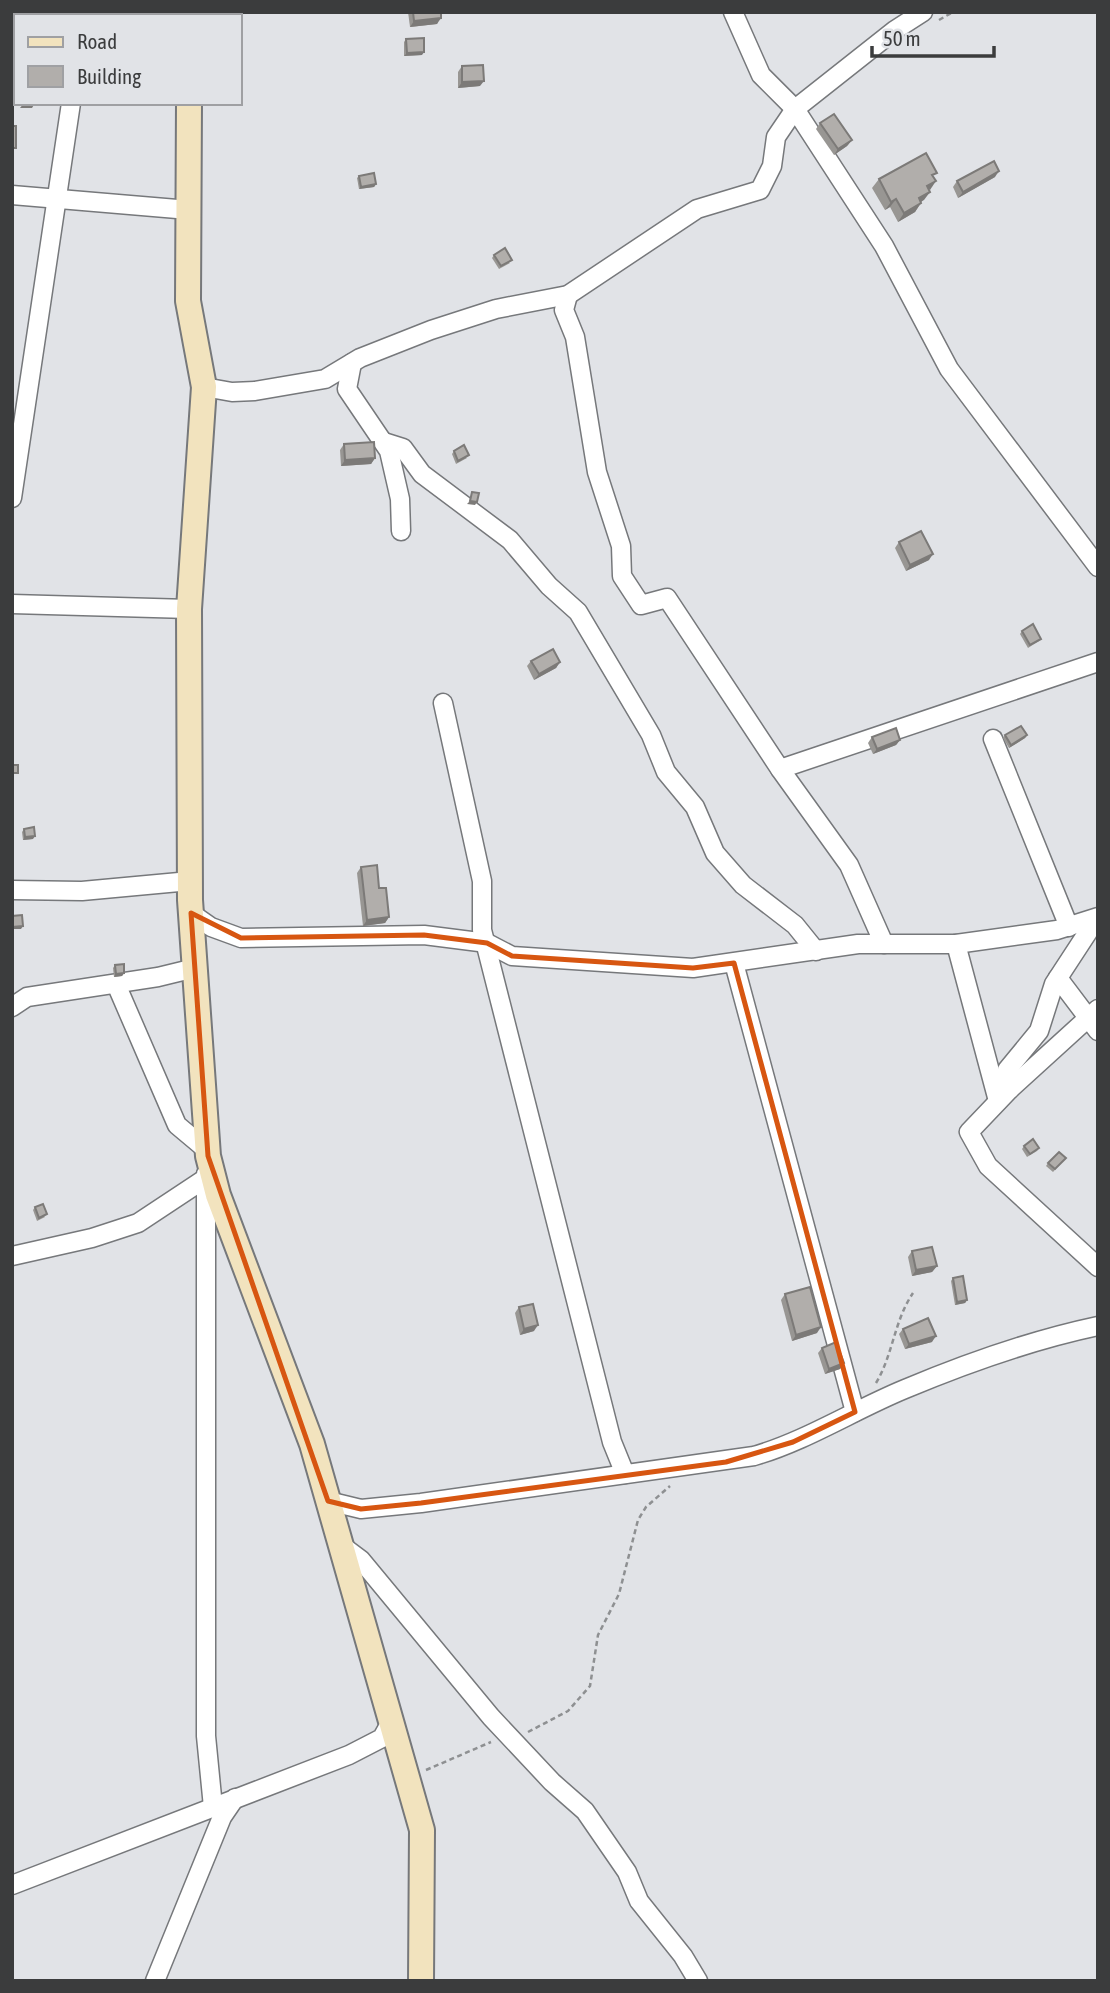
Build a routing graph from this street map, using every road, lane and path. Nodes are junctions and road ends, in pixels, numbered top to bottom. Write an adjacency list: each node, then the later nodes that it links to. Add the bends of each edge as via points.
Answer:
1 (733, 12): 5 (street, via 761,75)
2 (923, 12): 5 (street)
3 (71, 105): 7 (street)
4 (190, 105): 8 (street)
5 (795, 109): 9 (street, via 776,137 772,166 760,190 697,209); 15 (street, via 884,246 949,369)
6 (12, 194): 7 (street)
7 (56, 200): 8 (street); 13 (street)
8 (189, 210): 11 (street, via 188,301)
9 (568, 295): 10 (street, via 478,315); 21 (street, via 564,310 575,337 597,472 621,546 622,576 641,605 667,598)
10 (352, 363): 11 (street, via 325,379 285,387 232,393); 12 (street, via 347,389)
11 (204, 387): 17 (street)
12 (384, 442): 14 (street, via 398,486); 30 (street, via 403,448 422,474 510,540 578,612 651,734 666,772 695,807 715,853 743,885 795,925)
13 (12, 498)
14 (401, 531)
15 (1098, 567)
16 (12, 604): 17 (street)
17 (189, 608): 22 (street)
18 (1098, 662): 21 (street)
19 (443, 703): 27 (street, via 482,881 482,930)
20 (993, 739): 26 (street)
21 (780, 769): 28 (street, via 849,865)
22 (190, 881): 23 (street, via 82,891); 24 (street)
23 (12, 890)
24 (191, 914): 27 (street, via 241,938 424,934); 32 (street)
25 (1094, 919): 26 (street); 33 (street)
26 (1069, 927): 29 (street)
27 (487, 943): 31 (street, via 512,956 693,968); 44 (street, via 612,1442)
28 (884, 944): 29 (street); 30 (street)
29 (956, 944): 37 (street)
30 (816, 951): 31 (street)
31 (734, 963): 43 (street)
32 (195, 968): 34 (street); 38 (street)
33 (1058, 978): 36 (street); 37 (street, via 1039,1031 1007,1070)
34 (116, 984): 35 (street, via 27,997); 38 (street, via 177,1125)
35 (12, 1007)
36 (1094, 1020): 37 (street)
37 (1004, 1095): 40 (street, via 969,1132 988,1166)
38 (208, 1165): 39 (street, via 138,1223); 46 (street, via 312,1444); 52 (street, via 206,1736)
39 (12, 1256)
40 (1098, 1268)
41 (913, 1293): 43 (path, via 900,1317 887,1364)
42 (1098, 1326): 43 (street, via 1027,1345)
43 (854, 1408): 44 (street, via 754,1457)
44 (625, 1474): 46 (street, via 361,1508)
45 (674, 1484): 49 (path, via 656,1497 638,1520 619,1594 598,1635 594,1673 585,1694 557,1718)
46 (328, 1501): 47 (street)
47 (341, 1545): 48 (street); 49 (street, via 361,1560)
48 (391, 1722): 50 (street); 51 (street, via 382,1738 349,1755)
49 (510, 1738): 50 (path); 56 (street, via 585,1811 621,1863 646,1911)
50 (407, 1778): 55 (street, via 422,1830)
51 (242, 1794): 52 (street); 54 (street, via 222,1817)
52 (212, 1807): 53 (street)
53 (12, 1885)
54 (155, 1981)
55 (421, 1981)
56 (698, 1981)

